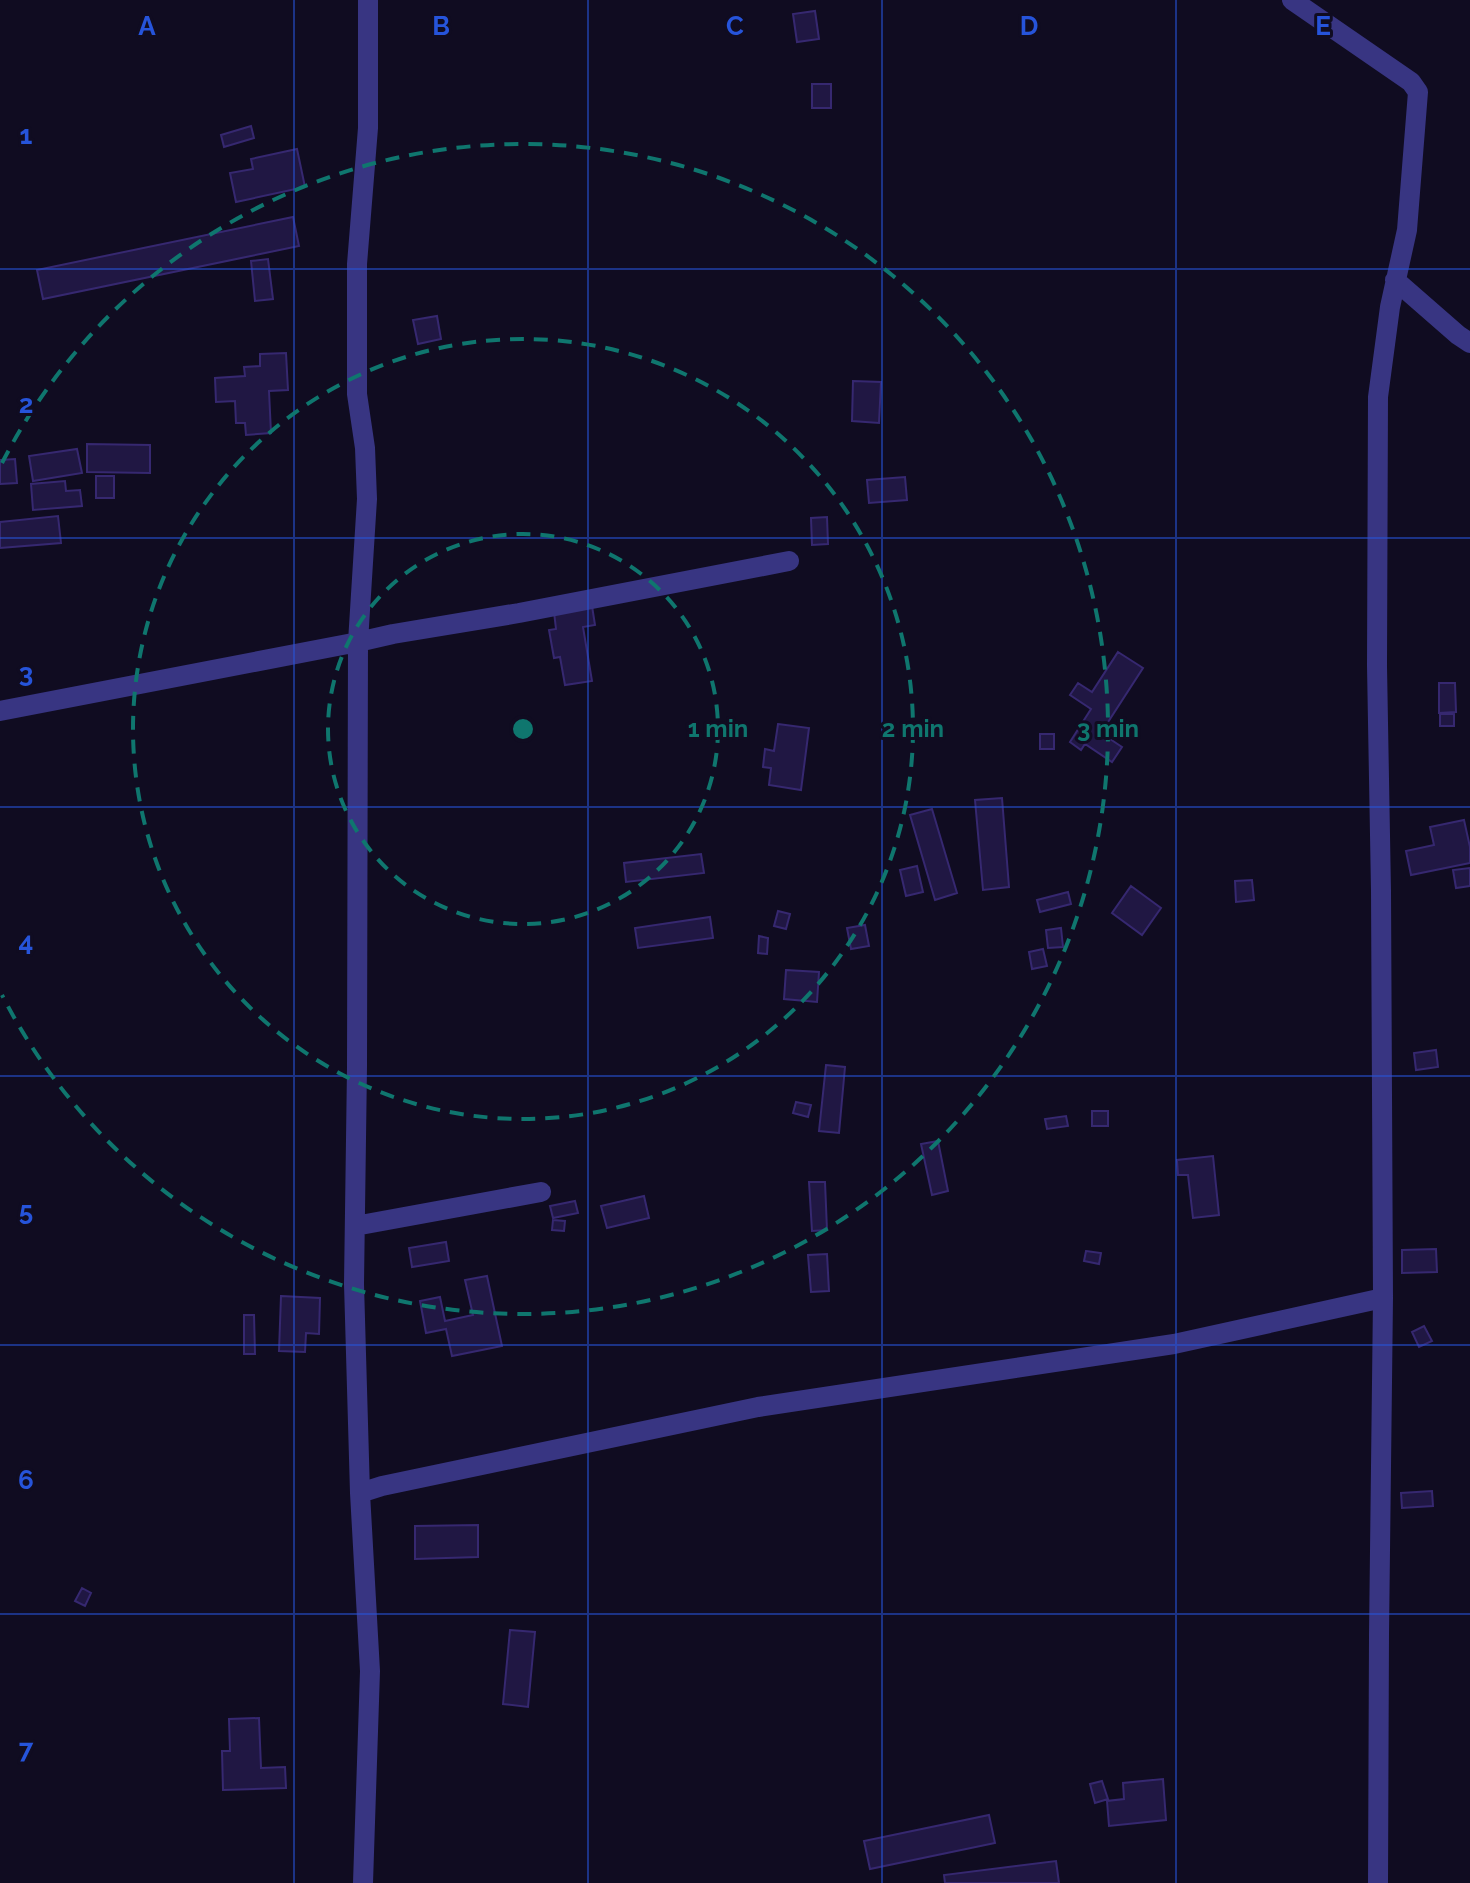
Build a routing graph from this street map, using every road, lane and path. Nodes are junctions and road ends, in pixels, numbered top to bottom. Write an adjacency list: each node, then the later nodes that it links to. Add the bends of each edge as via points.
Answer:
1 (368, 0): 6 (street, via 368,128 357,264 357,394 367,499)
2 (1292, 0): 3 (street, via 1418,92 1407,230)
3 (1395, 280): 4 (street); 10 (street, via 1378,397)
4 (1470, 343)
5 (789, 561): 6 (street)
6 (358, 642): 7 (street); 9 (street)
7 (0, 711)
8 (541, 1192): 9 (street)
9 (355, 1226): 11 (street)
10 (1383, 1298): 11 (street, via 1174,1344 758,1407); 13 (street)
11 (360, 1493): 12 (street, via 370,1671)
12 (363, 1883)
13 (1378, 1883)

